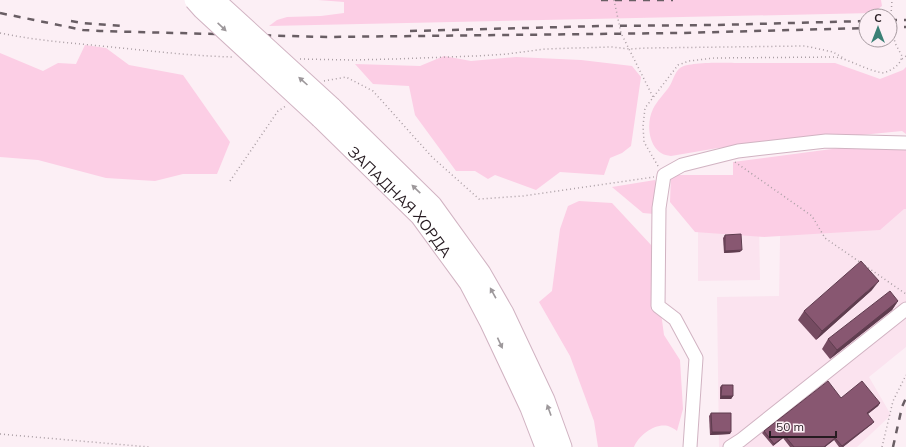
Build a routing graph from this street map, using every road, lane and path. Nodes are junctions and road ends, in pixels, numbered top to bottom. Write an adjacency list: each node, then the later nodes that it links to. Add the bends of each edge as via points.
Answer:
1 (194, 0): 15 (highway, ЗАПАДНАЯ ХОРДА, one-way to 15, bridge, via 202,10)
2 (215, 0): 15 (highway, ЗАПАДНАЯ ХОРДА, one-way to 2, bridge)
3 (614, 0): 6 (path, via 619,26)
4 (0, 33): 8 (path, via 54,42)
5 (898, 48): 11 (path)
6 (630, 49): 9 (path, via 575,48 475,56); 10 (path, via 805,46 833,52); 13 (path)
7 (906, 56): 11 (path)
8 (237, 57)
9 (300, 59)
10 (847, 59): 11 (path, via 884,73 894,69); 13 (path, via 714,58 689,61 678,65)
11 (902, 59)
12 (321, 84): 18 (path, via 327,80 346,77 373,91 432,157 479,199 523,196)
13 (653, 97): 18 (path, via 645,108 644,142)
14 (290, 103): 19 (path, via 278,111)
15 (326, 113): 25 (highway, ЗАПАДНАЯ ХОРДА, one-way to 25, via 420,216 469,283 530,408); 26 (highway, ЗАПАДНАЯ ХОРДА, one-way to 15, via 539,388 504,313 481,272 432,205)
16 (906, 143): 17 (street, via 826,141)
17 (723, 154): 18 (street, via 682,165); 20 (path, via 812,216 826,238)
18 (664, 176): 27 (street, via 659,208 658,306 675,319 696,358)
19 (230, 181)
20 (906, 294)
21 (906, 309): 28 (street)
22 (906, 375): 29 (path, via 893,401)
23 (0, 434): 24 (path)
24 (149, 447)
25 (545, 447)
26 (562, 447)
27 (690, 447)
28 (730, 447)
29 (882, 447)

